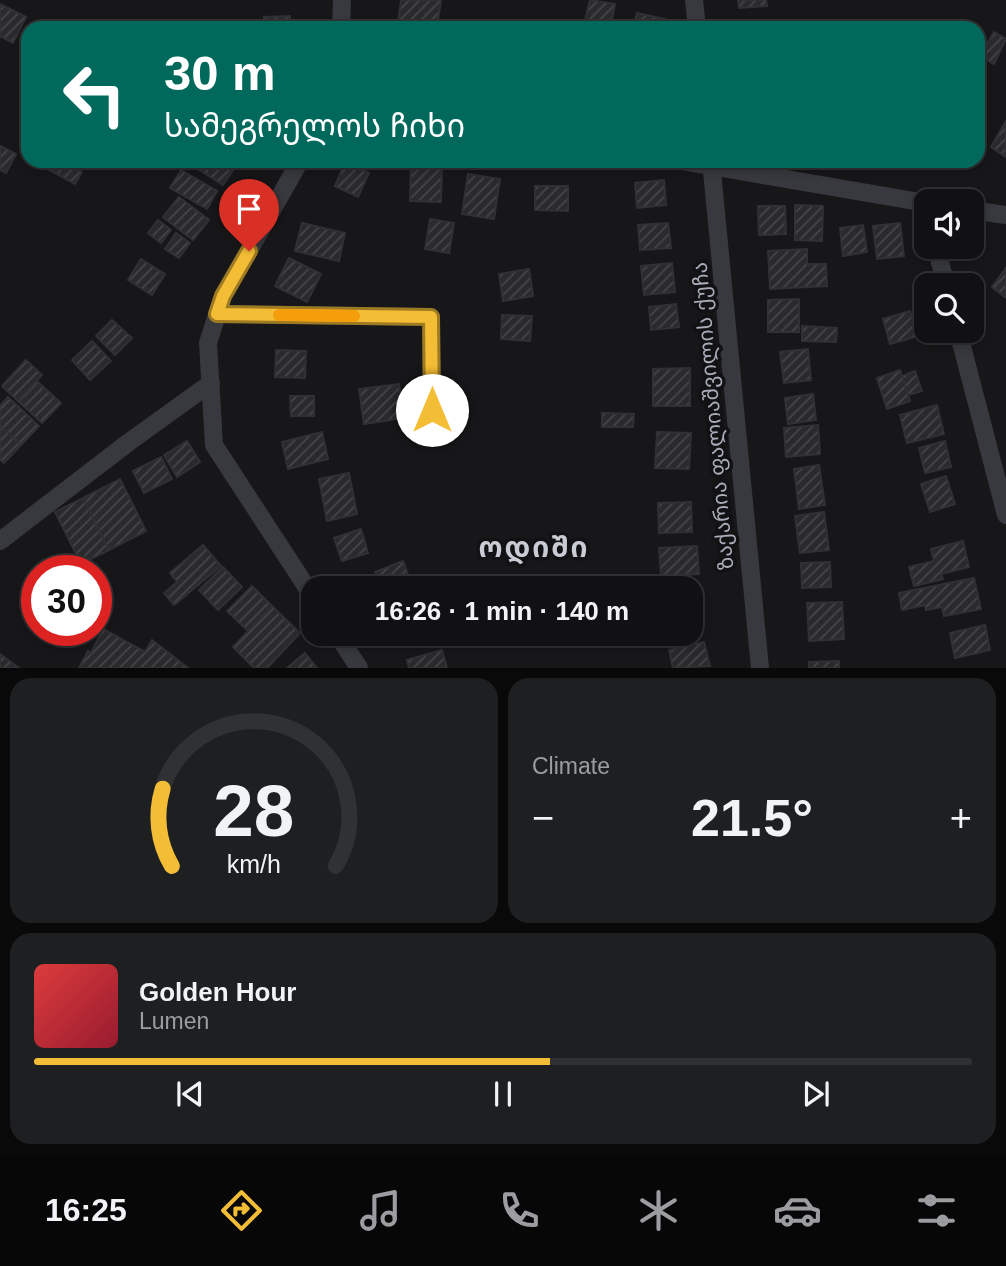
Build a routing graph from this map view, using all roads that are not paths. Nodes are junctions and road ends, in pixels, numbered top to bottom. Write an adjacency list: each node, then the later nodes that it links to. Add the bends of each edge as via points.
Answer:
1 (342, 0): 3 (street)
2 (694, 0): 4 (street)
3 (341, 21)
4 (696, 21)
5 (296, 168): 11 (street)
6 (712, 168): 20 (street, ზაქარია ფალიაშვილის ქუჩა)
7 (733, 168): 8 (street)
8 (914, 202)
9 (984, 212): 10 (street)
10 (1006, 215)
11 (217, 314): 13 (street, via 208,343); 14 (street, via 431,317)
12 (961, 343): 15 (street)
13 (211, 383): 16 (street); 17 (street, via 214,445)
14 (432, 410)
15 (1006, 515)
16 (0, 541)
17 (301, 579)
18 (345, 646): 19 (street)
19 (359, 667)
20 (760, 667)

